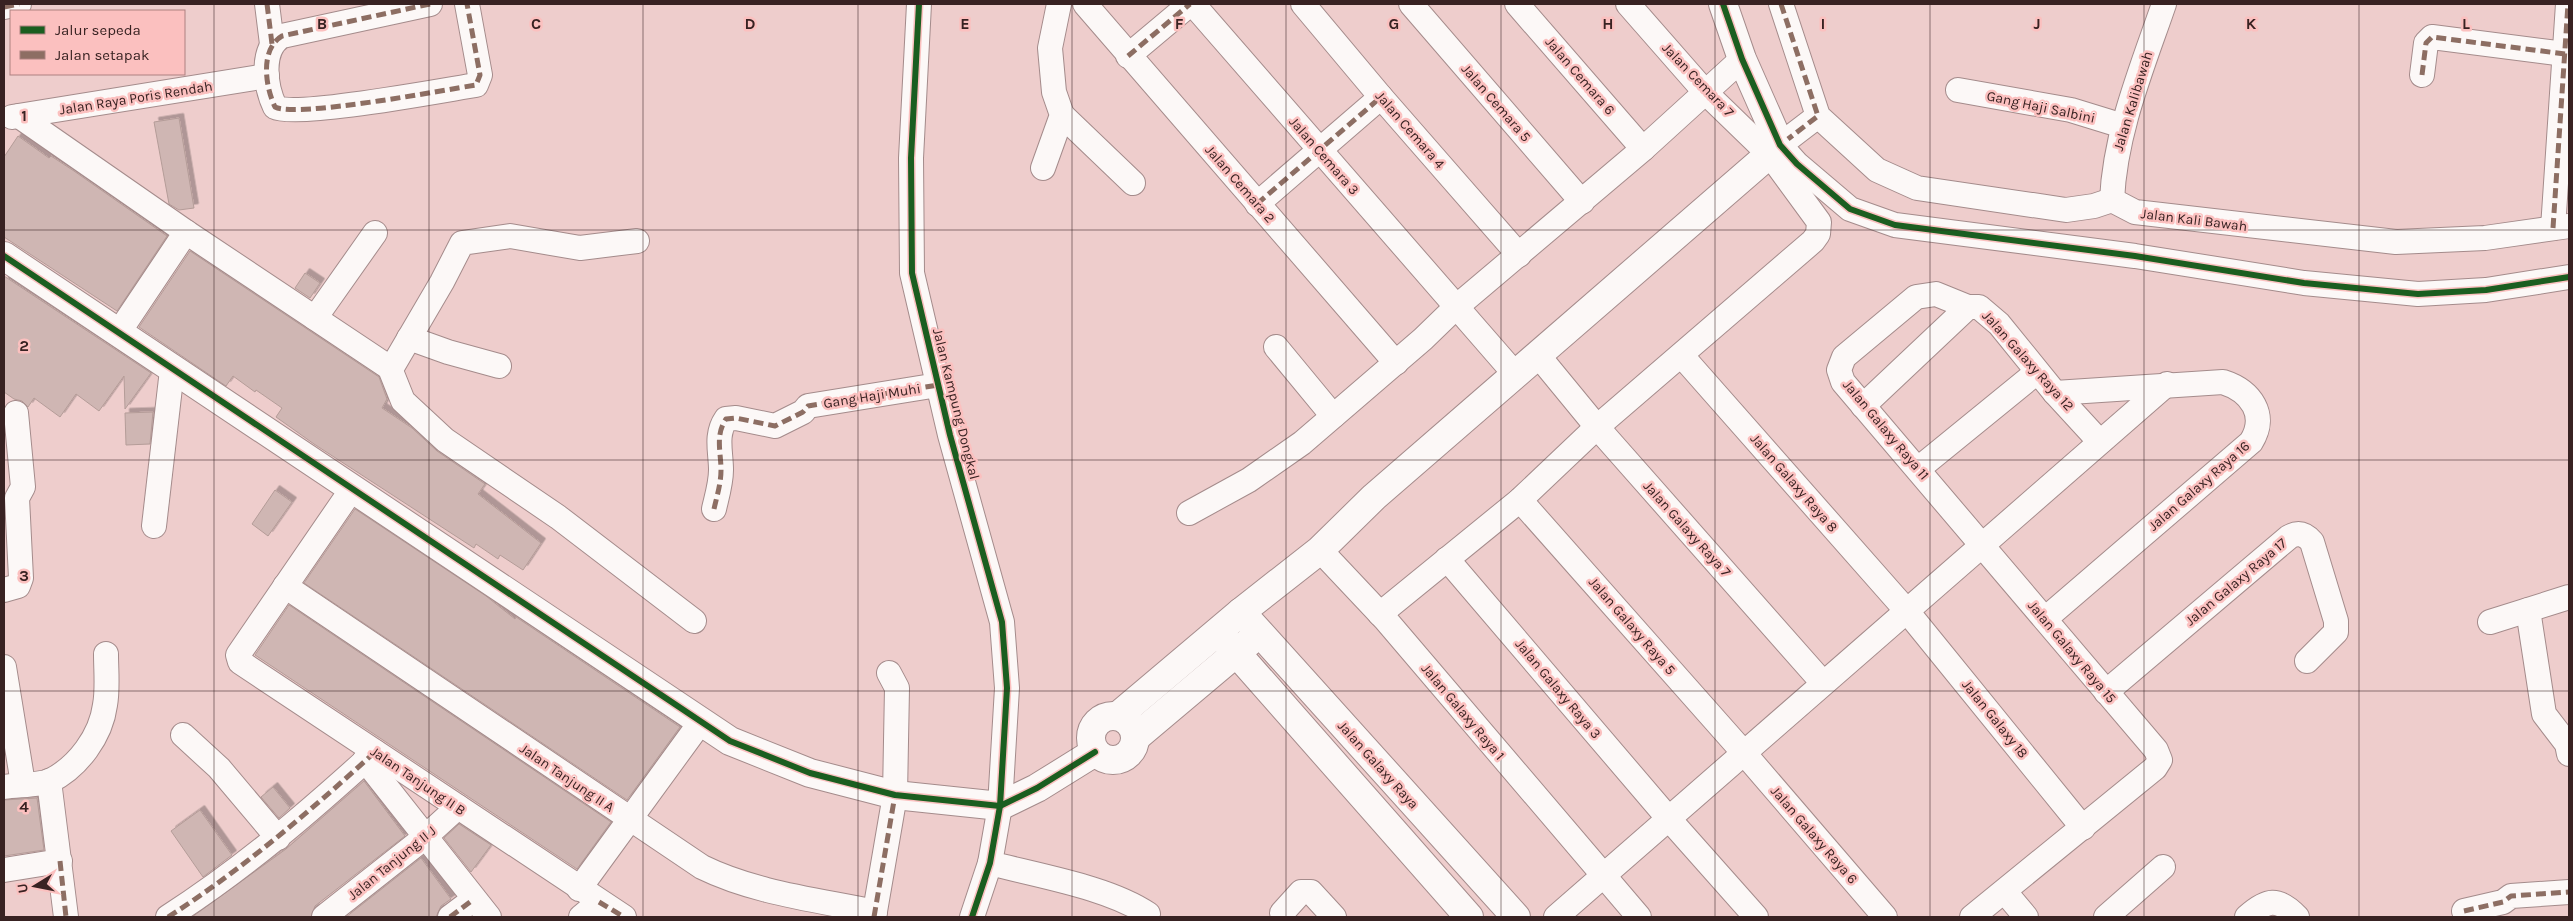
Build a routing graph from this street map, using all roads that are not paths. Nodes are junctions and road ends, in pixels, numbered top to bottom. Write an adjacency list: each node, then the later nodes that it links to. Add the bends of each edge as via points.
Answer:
1 (19, 4): 17 (street)
2 (267, 4): 18 (street)
3 (430, 4): 18 (street, via 282,36)
4 (467, 4): 23 (street, via 480,75 476,85 294,110 275,107)
5 (919, 4): 61 (street, Jalan Kampung Dongkal, via 911,158 912,273)
6 (1059, 4): 28 (street, via 1050,48 1054,92)
7 (1084, 4): 20 (street, Jalan Cemara 2)
8 (1191, 4): 20 (street); 33 (street, Jalan Cemara 3)
9 (1303, 4): 26 (street, Jalan Cemara 4)
10 (1411, 4): 37 (street, Jalan Cemara 5)
11 (1518, 4): 32 (street, Jalan Cemara 6)
12 (1628, 4): 25 (street, Jalan Cemara 7)
13 (1723, 4): 21 (street)
14 (1781, 4): 31 (street)
15 (2164, 4): 30 (street, Jalan Kalibawah)
16 (2568, 4): 19 (street)
17 (4, 7)
18 (272, 44): 23 (street, via 268,50)
19 (2565, 54): 22 (street, via 2432,37 2426,43); 27 (street)
20 (1128, 56): 38 (street, Jalan Cemara 2)
21 (1742, 60): 25 (street); 31 (street)
22 (2422, 75)
23 (267, 76): 29 (street, Jalan Raya Poris Rendah)
24 (1958, 90): 30 (street, Gang Haji Salbini, via 2071,110)
25 (1706, 93): 31 (street, Jalan Cemara 7); 32 (street)
26 (1381, 97): 33 (street); 44 (street, Jalan Cemara 4)
27 (2565, 98): 39 (street)
28 (1062, 115): 34 (street); 35 (street)
29 (11, 117): 40 (street)
30 (2123, 126): 36 (street, Jalan Kalibawah, via 2113,171)
31 (1792, 136): 36 (street, via 1918,188 2066,210); 45 (street, via 1797,164 1850,208 1895,225 2135,256 2304,283 2418,294 2486,290); 52 (street, via 1819,222 1818,234); 54 (street)
32 (1643, 148): 37 (street)
33 (1319, 150): 38 (street); 46 (street, Jalan Cemara 3)
34 (1043, 168)
35 (1133, 183)
36 (2112, 200): 39 (street, Jalan Kali Bawah, via 2135,212 2396,242 2485,238)
37 (1582, 202): 44 (street)
38 (1257, 204): 53 (street, Jalan Cemara 2)
39 (2561, 227)
40 (186, 232): 48 (street); 49 (street)
41 (375, 233): 48 (street)
42 (637, 241): 50 (street, via 580,248 510,236 462,242)
43 (4, 256): 49 (street)
44 (1519, 256): 46 (street)
45 (2569, 277)
46 (1455, 308): 53 (street); 59 (street, Jalan Cemara 3)
47 (1968, 308): 58 (street, Jalan Galaxy Raya 12, via 1979,307 1988,313); 63 (street, Jalan Galaxy Raya 12); 63 (street, Jalan Galaxy Raya 11, via 1936,294 1916,297 1844,357 1839,370 1842,382)
48 (315, 318): 55 (street)
49 (119, 332): 57 (street)
50 (409, 338): 55 (street); 56 (street)
51 (1276, 347): 65 (street)
52 (1682, 356): 66 (street); 82 (street, Jalan Galaxy Raya 8)
53 (1396, 363): 65 (street)
54 (1545, 363): 59 (street); 66 (street, Jalan Galaxy Raya 7)
55 (390, 366): 87 (street, via 403,401 445,440 558,517)
56 (499, 366)
57 (172, 370): 69 (street); 74 (street)
58 (2037, 372): 62 (street, Jalan Galaxy Raya 12); 68 (street)
59 (1514, 374): 76 (street, via 1374,497)
60 (2167, 384): 62 (street); 67 (street); 86 (street, Jalan Galaxy Raya 16, via 2223,382 2232,385 2250,399 2256,409 2258,431 2251,442)
61 (938, 385): 72 (street, Gang Haji Muhi, via 808,406 775,426 736,418 726,420 718,442 721,472); 109 (street, Jalan Kampung Dongkal, via 1002,622 1007,688)
62 (2055, 392): 67 (street, Jalan Galaxy Raya 12)
63 (1864, 406): 68 (street, Jalan Galaxy Raya 11)
64 (8, 411): 70 (street, via 22,487)
65 (1333, 416): 73 (street, via 1302,443 1249,480)
66 (1597, 427): 71 (street); 96 (street, Jalan Galaxy Raya 7)
67 (2100, 442): 75 (street)
68 (1918, 469): 75 (street, Jalan Galaxy Raya 11)
69 (352, 489): 78 (street); 99 (street)
70 (10, 499): 80 (street, via 21,578 18,586)
71 (1520, 500): 77 (street); 103 (street, Jalan Galaxy Raya 5)
72 (714, 509)
73 (1189, 513)
74 (154, 526)
75 (1980, 546): 82 (street); 86 (street, Jalan Galaxy Raya 15)
76 (1320, 550): 79 (street); 85 (street, Jalan Galaxy Raya 1)
77 (1447, 558): 85 (street); 111 (street, Jalan Galaxy Raya 3)
78 (285, 586): 105 (street, Jalan Tanjung II B, via 238,659); 112 (street, Jalan Tanjung II A)
79 (1277, 586): 84 (street); 90 (street)
80 (4, 590)
81 (2569, 597): 83 (street)
82 (1906, 610): 96 (street); 113 (street, Jalan Galaxy 18)
83 (2528, 610): 88 (street); 104 (street, via 2544,714 2567,744)
84 (1241, 612): 89 (street); 90 (street, Jalan Galaxy Raya)
85 (1380, 614): 120 (street, Jalan Galaxy Raya 1)
86 (2045, 619): 97 (street, Jalan Galaxy Raya 15)
87 (694, 621)
88 (2490, 622)
89 (1218, 632): 92 (street); 98 (street)
90 (1260, 633): 92 (street); 140 (street, Jalan Galaxy Raya)
91 (106, 654): 106 (street, via 106,704 100,725 88,748 74,764)
92 (1236, 654): 101 (street); 139 (street)
93 (2307, 661): 97 (street, Jalan Galaxy Raya 17, via 2336,632 2336,621 2312,542 2307,536 2298,534 2289,537)
94 (889, 673): 108 (street, via 897,688)
95 (5, 681): 107 (street)
96 (1823, 683): 103 (street)
97 (2106, 692): 113 (street, Jalan Galaxy Raya 15, via 2156,750 2160,760 2155,768)
98 (1119, 715): 101 (street, via 1130,723); 102 (street, via 1098,720 1091,730 1090,741)
99 (700, 723): 108 (street, via 771,759 810,773); 112 (street)
100 (183, 735): 114 (street, via 219,768)
101 (1136, 738): 102 (street, via 1127,755 1116,760 1104,759)
102 (1095, 752): 109 (street, via 1037,788)
103 (1744, 753): 111 (street); 144 (street, Jalan Galaxy Raya 6)
104 (2569, 754)
105 (370, 756): 110 (street, Jalan Tanjung II B); 114 (street); 115 (street)
106 (49, 781): 107 (street); 116 (street)
107 (13, 785)
108 (895, 795): 109 (street); 129 (street)
109 (1000, 806): 117 (street, Jalan Kampung Dongkal)
110 (458, 807): 115 (street, Jalan Tanjung II J); 121 (street, Jalan Tanjung II B)
111 (1669, 819): 120 (street); 143 (street, Jalan Galaxy Raya 3)
112 (630, 820): 121 (street); 129 (street, Jalan Tanjung II A, via 719,876)
113 (2084, 828): 122 (street)
114 (278, 838): 131 (street, via 217,886)
115 (424, 838): 124 (street); 132 (street, Jalan Tanjung II J)
116 (60, 861): 119 (street); 130 (street)
117 (990, 863): 128 (street, via 1106,894); 137 (street, Jalan Kampung Dongkal)
118 (2163, 867): 147 (street)
119 (4, 870)
120 (1603, 877): 141 (street); 142 (street, Jalan Galaxy Raya 1)
121 (579, 889): 125 (street, Jalan Tanjung II B)
122 (2005, 892): 145 (street); 146 (street)
123 (2569, 892): 126 (street, via 2511,896 2503,902)
124 (474, 899): 133 (street); 134 (street)
125 (599, 902): 135 (street); 136 (street, Jalan Tanjung II B)
126 (2464, 911)
127 (1282, 913): 138 (street, via 1301,892 1306,891 1311,892)
128 (1148, 914)
129 (875, 915)
130 (66, 917)
131 (168, 917)
132 (324, 917)
133 (450, 917)
134 (489, 917)
135 (581, 917)
136 (624, 917)
137 (972, 917)
138 (1334, 917)
139 (1470, 917)
140 (1516, 917)
141 (1556, 917)
142 (1639, 917)
143 (1756, 917)
144 (1885, 917)
145 (1972, 917)
146 (2026, 917)
147 (2106, 917)
148 (2247, 917): 149 (street, via 2257,908 2278,902 2286,905)
149 (2297, 917)

